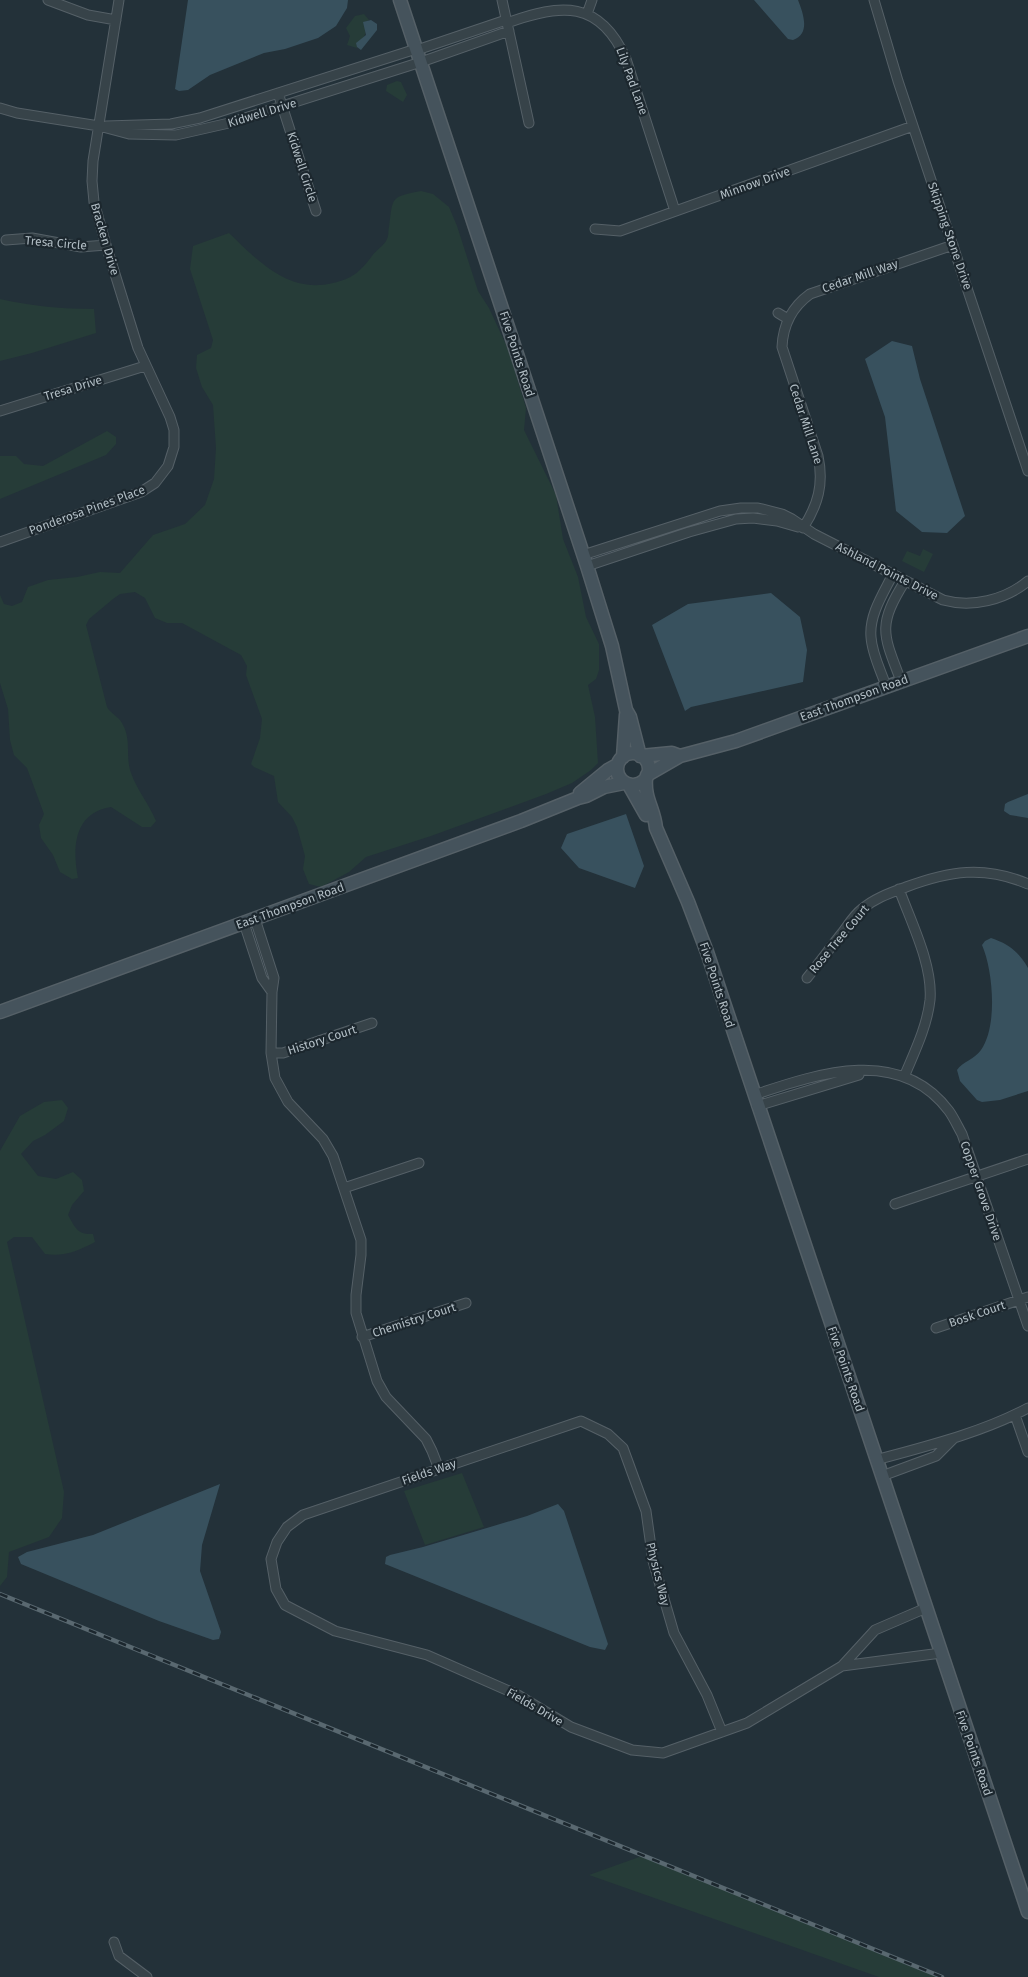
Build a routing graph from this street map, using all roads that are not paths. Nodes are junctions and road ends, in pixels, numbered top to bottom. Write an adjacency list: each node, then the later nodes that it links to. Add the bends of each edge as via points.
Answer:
1 (48, 0): 8 (street, via 88,15)
2 (119, 0): 8 (street, Bracken Drive)
3 (400, 0): 10 (street, Five Points Road)
4 (502, 0): 9 (street)
5 (592, 0): 7 (street)
6 (874, 0): 17 (street, Skipping Stone Drive)
7 (587, 14): 9 (street, Lily Pad Lane, via 558,9 531,14); 19 (street, Lily Pad Lane, via 607,27 620,46)
8 (116, 20): 16 (street, Bracken Drive)
9 (508, 25): 10 (street, Lily Pad Lane); 11 (street, Lily Pad Lane); 15 (street)
10 (416, 49): 11 (street, Five Points Road); 12 (street, Kidwell Drive)
11 (421, 62): 13 (street, Kidwell Drive); 34 (street, Five Points Road)
12 (278, 93): 13 (street, Kidwell Circle); 16 (street, Kidwell Drive, via 171,124)
13 (282, 107): 16 (street, Kidwell Drive, via 176,135 129,134); 18 (street, Kidwell Circle)
14 (0, 108): 16 (street, Kidwell Drive)
15 (529, 123)
16 (99, 126): 23 (street, Bracken Drive, via 92,181)
17 (913, 126): 19 (street, Minnow Drive); 22 (street, Skipping Stone Drive)
18 (316, 211)
19 (675, 211): 20 (street, Minnow Drive, via 620,231)
20 (595, 229)
21 (6, 240): 23 (street, Tresa Circle, via 32,238 81,247)
22 (953, 245): 25 (street, Cedar Mill Way, via 810,294 798,302); 29 (street, Skipping Stone Drive)
23 (106, 246): 26 (street, Bracken Drive)
24 (778, 313): 25 (street)
25 (788, 319): 30 (street, Cedar Mill Lane, via 782,347 821,469 819,496)
26 (145, 366): 27 (street, Tresa Drive); 28 (street, Bracken Drive, via 173,427 174,447)
27 (0, 411)
28 (167, 468): 32 (street, Ponderosa Pines Place, via 155,483 141,492)
29 (1028, 471)
30 (803, 528): 31 (street, Ashland Pointe Drive, via 782,514 741,508 720,511); 33 (street, Ashland Pointe Drive, via 777,521 736,519); 35 (street, Ashland Pointe Drive)
31 (648, 534): 33 (street); 34 (street, Ashland Pointe Drive)
32 (0, 542)
33 (651, 544): 34 (street, Ashland Pointe Drive)
34 (585, 560): 43 (street, Five Points Road, via 612,646)
35 (893, 574): 36 (street, Ashland Pointe Drive); 38 (street)
36 (905, 581): 37 (street, Ashland Pointe Drive, via 943,600 969,604 1010,592); 39 (street)
37 (1028, 581)
38 (875, 612): 39 (street); 42 (street, via 871,639)
39 (887, 616): 41 (street, via 885,637)
40 (1028, 636): 41 (street, East Thompson Road)
41 (900, 681): 42 (street, East Thompson Road)
42 (886, 686): 45 (street, East Thompson Road, via 736,741)
43 (626, 710): 44 (street, Five Points Road); 46 (street, Five Points Road)
44 (641, 756): 45 (street, East Thompson Road); 46 (street, via 633,754); 47 (street, via 647,762)
45 (680, 756): 47 (street, East Thompson Road)
46 (620, 761): 48 (street, via 618,775); 49 (street, East Thompson Road, via 582,790)
47 (647, 776): 48 (street, via 638,784); 50 (street, Five Points Road, via 645,793 655,816)
48 (626, 784): 49 (street, East Thompson Road, via 604,787); 50 (street, Five Points Road)
49 (578, 798): 53 (street, East Thompson Road)
50 (656, 828): 59 (street, Five Points Road, via 707,952)
51 (1028, 884): 52 (street, Rose Tree Court, via 976,872 926,879)
52 (899, 889): 54 (street, Rose Tree Court, via 872,900 859,911); 58 (street, via 929,976 930,1000)
53 (249, 921): 55 (street, East Thompson Road); 57 (street, via 274,978)
54 (807, 978)
55 (0, 1012)
56 (372, 1023): 57 (street, History Court, via 283,1053)
57 (271, 1053): 63 (street, via 275,1078 283,1095 326,1142)
58 (904, 1077): 59 (street, Copper Grove Drive, via 860,1075); 62 (street, Copper Grove Drive, via 927,1090 948,1110 962,1134)
59 (756, 1101): 76 (street, Five Points Road)
60 (1028, 1159): 62 (street)
61 (419, 1163): 63 (street)
62 (977, 1176): 64 (street); 66 (street, Copper Grove Drive)
63 (344, 1188): 70 (street, via 361,1240 355,1305)
64 (895, 1204)
65 (1028, 1297): 66 (street, Bosk Court)
66 (1018, 1300): 68 (street, Copper Grove Drive); 69 (street, Bosk Court)
67 (466, 1303): 70 (street, Chemistry Court)
68 (1028, 1326)
69 (936, 1328)
70 (362, 1337): 77 (street, via 381,1390 426,1440)
71 (1028, 1408): 72 (street)
72 (1015, 1415): 74 (street); 75 (street)
73 (591, 1426): 77 (street, Fields Way, via 581,1421); 83 (street, Physics Way, via 608,1434 623,1448 646,1511 653,1561 674,1633 707,1695)
74 (954, 1437): 76 (street); 78 (street, via 936,1456)
75 (1028, 1452)
76 (876, 1460): 78 (street, Five Points Road)
77 (439, 1469): 79 (street, Fields Way, via 303,1515 287,1527)
78 (882, 1476): 80 (street, Five Points Road)
79 (277, 1542): 83 (street, Fields Drive, via 271,1559 272,1570 276,1589 285,1605 335,1631 427,1656 518,1695 571,1727 632,1750 663,1753)
80 (926, 1608): 81 (street, Five Points Road); 82 (street, Fields Drive, via 875,1630)
81 (941, 1653): 82 (street, Fields Drive); 84 (street, Five Points Road)
82 (842, 1666): 83 (street, Fields Drive, via 747,1723)
83 (722, 1732)
84 (1028, 1912)
85 (114, 1942): 86 (street, via 119,1956)
86 (147, 1977)

